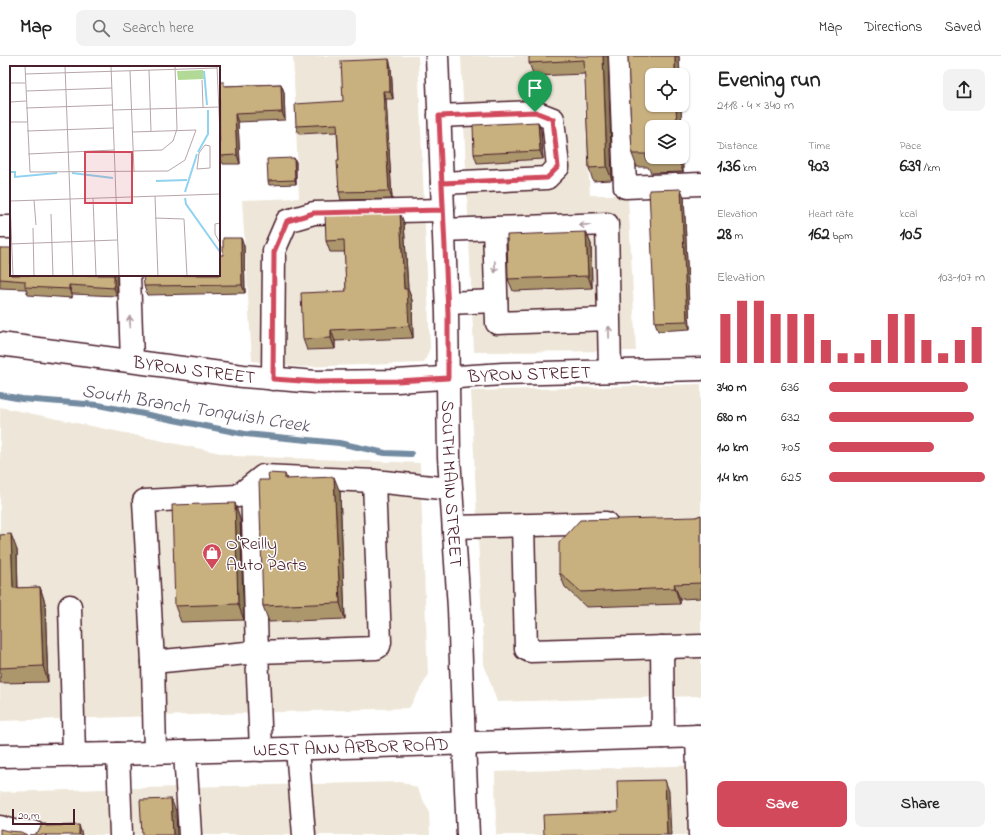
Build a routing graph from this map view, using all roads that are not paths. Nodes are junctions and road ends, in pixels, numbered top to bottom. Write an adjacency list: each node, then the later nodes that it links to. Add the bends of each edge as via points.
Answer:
1 (437, 56): 3 (main road, SOUTH MAIN STREET)
2 (620, 56): 5 (main road, via 625,187)
3 (439, 116): 4 (main road, SOUTH MAIN STREET); 4 (main road, via 535,112 553,119 558,167 547,178)
4 (442, 183): 6 (main road, SOUTH MAIN STREET)
5 (701, 184)
6 (443, 220): 7 (main road); 10 (main road, SOUTH MAIN STREET); 17 (main road, via 314,213 287,221 274,252)
7 (494, 228): 9 (main road, one-way to 9); 11 (main road, one-way to 7, via 607,224)
8 (129, 276): 13 (main road, one-way to 8)
9 (496, 301): 10 (main road); 11 (main road, via 497,323)
10 (447, 304): 16 (main road, SOUTH MAIN STREET)
11 (609, 319): 15 (main road, one-way to 11)
12 (0, 344): 13 (main road, BYRON STREET)
13 (132, 361): 17 (main road, BYRON STREET)
14 (701, 368): 15 (main road, BYRON STREET)
15 (610, 371): 16 (main road, BYRON STREET)
16 (448, 378): 17 (main road, BYRON STREET, via 316,382); 20 (main road, SOUTH MAIN STREET)
17 (273, 379)
18 (374, 481): 19 (main road, via 263,476); 20 (main road); 27 (main road, via 379,646)
19 (252, 485): 27 (main road); 28 (main road, via 238,496 144,501)
20 (451, 489): 23 (main road, SOUTH MAIN STREET)
21 (628, 522): 22 (main road)
22 (523, 525): 23 (main road); 26 (main road, via 526,649 530,651)
23 (454, 527): 31 (main road, SOUTH MAIN STREET)
24 (70, 606): 37 (main road)
25 (701, 646): 26 (main road)
26 (662, 647): 30 (main road)
27 (257, 652): 28 (main road); 33 (main road)
28 (153, 662): 35 (main road)
29 (699, 736): 30 (main road, WEST ANN ARBOR ROAD); 45 (main road)
30 (663, 737): 31 (main road, WEST ANN ARBOR ROAD)
31 (464, 743): 32 (main road, WEST ANN ARBOR ROAD); 44 (main road, SOUTH MAIN STREET)
32 (297, 749): 33 (main road, WEST ANN ARBOR ROAD); 43 (main road)
33 (261, 750): 34 (main road, WEST ANN ARBOR ROAD)
34 (186, 752): 35 (main road, WEST ANN ARBOR ROAD); 42 (main road)
35 (155, 753): 36 (main road, WEST ANN ARBOR ROAD)
36 (118, 754): 37 (main road, WEST ANN ARBOR ROAD); 41 (main road)
37 (74, 755): 38 (main road, WEST ANN ARBOR ROAD)
38 (0, 756)
39 (0, 827): 40 (main road, via 13,832 34,832)
40 (34, 835)
41 (121, 835)
42 (190, 835)
43 (304, 835)
44 (468, 835)
45 (700, 835)

